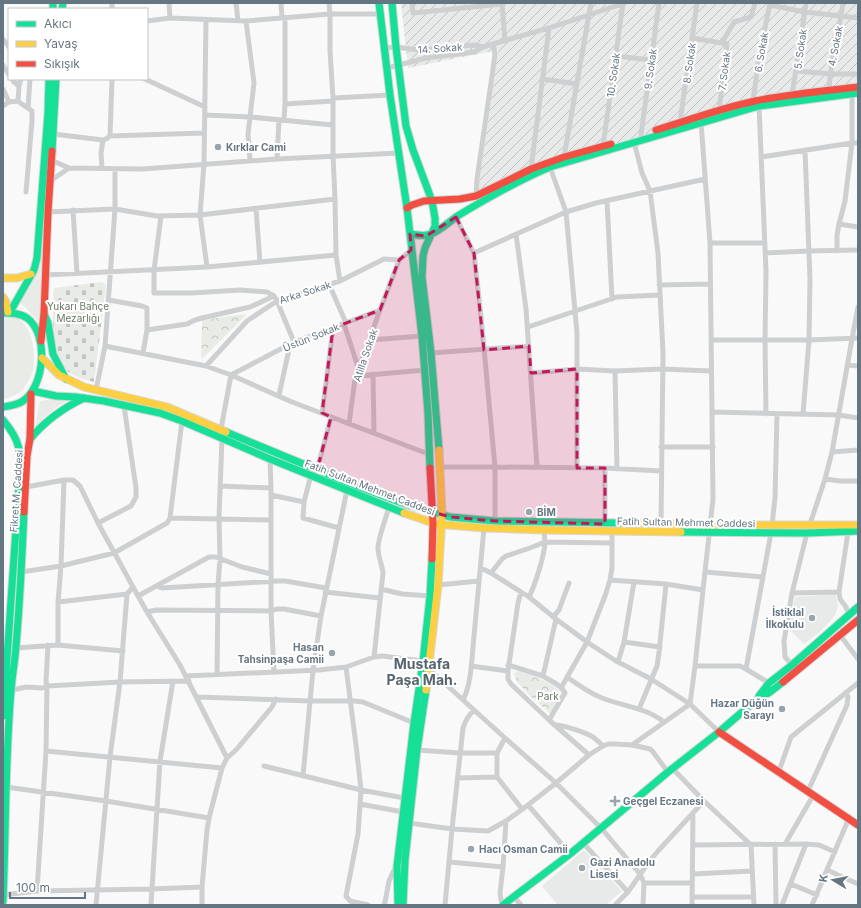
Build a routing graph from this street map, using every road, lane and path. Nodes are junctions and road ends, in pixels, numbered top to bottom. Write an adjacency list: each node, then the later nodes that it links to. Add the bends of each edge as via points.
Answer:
1 (169, 3): 22 (street)
2 (236, 3): 27 (street)
3 (281, 3): 23 (street)
4 (329, 3): 18 (street)
5 (379, 3): 19 (main road)
6 (392, 3): 34 (main road)
7 (412, 3): 15 (street, via 413,14)
8 (591, 3): 20 (street)
9 (624, 3): 20 (street, 14. Sokak); 37 (street, 10. Sokak)
10 (659, 3): 38 (street, 9. Sokak)
11 (697, 3): 30 (street, 8. Sokak)
12 (755, 3): 32 (street, via 751,17 734,22)
13 (806, 3): 17 (street, 5. Sokak)
14 (843, 3): 21 (street, 4. Sokak)
15 (502, 4): 31 (street)
16 (770, 4): 17 (street); 64 (street, 6. Sokak, via 759,58)
17 (805, 12): 21 (street); 41 (street, 5. Sokak)
18 (330, 14): 19 (street); 23 (street); 60 (street)
19 (380, 14): 36 (main road)
20 (589, 14): 29 (street, 14. Sokak); 52 (street)
21 (841, 16): 24 (street); 42 (street, 4. Sokak)
22 (170, 18): 25 (street); 26 (street)
23 (284, 18): 28 (street); 63 (street)
24 (858, 18)
25 (206, 20): 27 (street); 66 (street)
26 (148, 21)
27 (238, 21): 28 (street)
28 (246, 21): 70 (street, via 254,83)
29 (548, 28): 31 (street, 14. Sokak); 44 (street)
30 (692, 38): 32 (street, 7. Sokak); 72 (street, 8. Sokak)
31 (505, 40): 33 (street, 14. Sokak)
32 (722, 43): 68 (street, 7. Sokak, via 727,44)
33 (493, 44): 35 (street, 14. Sokak); 101 (street, via 495,54)
34 (396, 47): 35 (street, 14. Sokak, via 419,50 475,45); 36 (street, 14. Sokak); 39 (main road)
35 (483, 47): 39 (street, 14. Sokak, via 474,52 426,58)
36 (385, 48): 40 (main road)
37 (616, 56): 38 (street); 82 (street, 10. Sokak)
38 (651, 60): 77 (street, 9. Sokak)
39 (398, 66): 40 (street, 14. Sokak); 103 (main road, via 409,138)
40 (387, 68): 57 (main road)
41 (797, 71): 42 (street); 58 (street, 5. Sokak)
42 (830, 74): 43 (street); 56 (street, 4. Sokak)
43 (858, 74)
44 (542, 79): 52 (street); 96 (street)
45 (13, 80): 53 (street)
46 (21, 80): 53 (street)
47 (30, 80): 67 (street)
48 (49, 80): 134 (main road, via 37,258)
49 (56, 80): 76 (main road)
50 (112, 80): 78 (street)
51 (147, 80): 66 (street)
52 (577, 84): 86 (street)
53 (19, 86): 61 (street)
54 (858, 87): 56 (main road)
55 (3, 89): 62 (street)
56 (830, 90): 58 (main road)
57 (390, 94): 60 (street); 84 (main road)
58 (792, 94): 64 (main road)
59 (855, 94): 64 (main road); 81 (street)
60 (333, 100): 63 (street); 74 (street)
61 (18, 101): 62 (street); 67 (street)
62 (9, 102): 65 (street)
63 (285, 104): 71 (street)
64 (756, 104): 68 (main road); 73 (main road); 87 (street, 6. Sokak)
65 (3, 106)
66 (205, 107): 69 (street)
67 (28, 108): 100 (street, via 32,111 32,122)
68 (718, 110): 72 (main road)
69 (205, 115): 70 (street); 75 (street)
70 (250, 117): 71 (street); 90 (street)
71 (281, 120): 74 (street); 88 (street)
72 (680, 122): 77 (main road)
73 (701, 122): 80 (main road); 97 (street)
74 (333, 125): 85 (street)
75 (204, 133): 78 (street); 91 (street)
76 (53, 134): 79 (street); 89 (main road)
77 (641, 135): 82 (main road)
78 (110, 136): 79 (street)
79 (103, 140): 94 (street)
80 (634, 142): 92 (main road); 99 (street, via 642,173)
81 (855, 143): 83 (street); 114 (street)
82 (603, 146): 86 (main road)
83 (805, 150): 87 (street); 123 (street)
84 (399, 153): 85 (street); 106 (main road)
85 (333, 155): 88 (street); 102 (street)
86 (564, 157): 96 (main road)
87 (761, 157): 120 (street, 6. Sokak)
88 (277, 159): 90 (street)
89 (51, 160): 93 (street); 98 (main road)
90 (250, 160): 91 (street)
91 (204, 164): 95 (street); 111 (street)
92 (550, 167): 110 (street); 113 (main road)
93 (69, 168): 94 (street); 98 (street)
94 (102, 168): 95 (street)
95 (116, 169): 107 (street)
96 (531, 169): 101 (main road)
97 (705, 179): 99 (street); 119 (street)
98 (50, 182): 109 (main road)
99 (650, 191): 104 (street); 140 (street, via 658,253)
100 (26, 192)
101 (476, 196): 103 (main road)
102 (335, 199): 105 (street); 127 (street)
103 (432, 201): 106 (main road, via 418,202); 117 (main road, via 435,226)
104 (607, 201): 110 (street); 144 (street)
105 (256, 208): 111 (street); 129 (street)
106 (407, 208): 116 (main road)
107 (115, 209): 108 (street); 112 (street); 132 (street)
108 (73, 210): 109 (street); 133 (street)
109 (48, 212): 135 (main road)
110 (566, 212): 118 (street); 148 (street)
111 (200, 215): 112 (street); 130 (street)
112 (161, 216): 131 (street)
113 (456, 217): 117 (main road); 125 (street)
114 (839, 224): 115 (street); 124 (street)
115 (858, 227)
116 (410, 234): 117 (main road); 121 (main road)
117 (432, 234): 168 (main road, via 422,262)
118 (516, 234): 125 (street); 152 (street)
119 (710, 243): 120 (street); 139 (street)
120 (764, 243): 126 (street, 6. Sokak)
121 (412, 250): 128 (street); 155 (main road)
122 (858, 250): 124 (street)
123 (808, 251): 124 (street); 126 (street); 161 (street)
124 (837, 251)
125 (474, 253): 166 (street)
126 (765, 253): 160 (street, 6. Sokak)
127 (336, 255): 129 (street); 137 (street)
128 (399, 260): 137 (street, Arka Sokak, via 384,259); 147 (street)
129 (260, 262): 130 (street)
130 (207, 267): 131 (street)
131 (154, 270): 132 (street); 143 (street, via 154,293 240,290 267,292)
132 (111, 271): 133 (street); 145 (street)
133 (77, 273): 135 (street)
134 (31, 274): 136 (main road, via 12,279); 149 (main road)
135 (45, 275): 150 (main road)
136 (3, 278)
137 (340, 281): 138 (street, Arka Sokak)
138 (329, 284): 143 (street, Arka Sokak); 151 (street)
139 (710, 284): 140 (street); 159 (street)
140 (659, 285): 141 (street)
141 (660, 295): 144 (street); 174 (street)
142 (3, 297): 149 (main road, via 7,304)
143 (275, 299): 154 (street, via 187,324); 163 (street); 171 (street, Arka Sokak, via 247,321)
144 (612, 299): 148 (street)
145 (109, 300): 154 (street, via 146,307); 164 (street)
146 (858, 308): 157 (street)
147 (380, 310): 151 (street, Üstün Sokak); 158 (street, Atilla Sokak)
148 (575, 311): 152 (street); 173 (street)
149 (7, 312): 162 (main road, via 26,317 37,331)
150 (44, 314): 162 (main road); 183 (main road, via 48,322 53,354)
151 (345, 323): 153 (street, Üstün Sokak); 175 (street)
152 (528, 327): 165 (street)
153 (333, 328): 163 (street, Üstün Sokak); 191 (street)
154 (147, 330): 167 (street)
155 (422, 336): 158 (street); 176 (main road)
156 (858, 338): 157 (street)
157 (852, 339): 161 (street); 170 (street)
158 (370, 340): 175 (street, Atilla Sokak)
159 (711, 340): 160 (street); 178 (street)
160 (764, 340): 161 (street); 192 (street, 6. Sokak)
161 (810, 340): 194 (street)
162 (40, 344): 169 (main road)
163 (292, 344): 181 (street, Üstün Sokak); 186 (street)
164 (106, 346): 167 (street); 184 (street)
165 (529, 346): 166 (street); 179 (street)
166 (484, 350): 168 (street); 211 (street)
167 (143, 353): 171 (street)
168 (431, 353): 212 (main road)
169 (42, 358): 183 (main road); 185 (main road, via 41,372)
170 (847, 365): 172 (street); 195 (street)
171 (206, 366): 181 (street)
172 (858, 366)
173 (577, 369): 177 (street); 179 (street); 214 (street)
174 (662, 369): 177 (street); 178 (street); 205 (street)
175 (359, 370): 182 (street, Atilla Sokak)
176 (425, 370): 180 (street); 209 (main road)
177 (615, 371): 216 (street)
178 (711, 371): 190 (street)
179 (531, 373): 213 (street)
180 (373, 374): 182 (street); 202 (street)
181 (231, 375): 186 (street); 201 (street)
182 (357, 376): 200 (street, Atilla Sokak)
183 (66, 379): 184 (main road, via 84,388)
184 (96, 390): 201 (main road, via 166,407)
185 (32, 393): 187 (main road, Fatih Sultan Mehmet Caddesi); 189 (main road, via 14,407); 204 (main road, Fikret M. Caddesi)
186 (279, 395): 191 (street)
187 (85, 398): 188 (main road, Fatih Sultan Mehmet Caddesi); 204 (main road, via 54,415)
188 (124, 406): 199 (main road, Fatih Sultan Mehmet Caddesi, via 148,410); 236 (street, via 136,497 131,506)
189 (3, 407)
190 (712, 412): 192 (street); 206 (street)
191 (322, 413): 196 (street)
192 (766, 414): 193 (street)
193 (777, 414): 194 (street); 246 (street, via 775,498)
194 (803, 414): 195 (street)
195 (839, 415): 197 (street); 208 (street)
196 (331, 417): 200 (street); 217 (street)
197 (858, 418)
198 (3, 420): 328 (main road, via 19,445 20,455)
199 (182, 421): 203 (main road, Fatih Sultan Mehmet Caddesi); 232 (street)
200 (349, 424): 202 (street)
201 (221, 429): 217 (main road)
202 (374, 433): 209 (street)
203 (222, 438): 210 (main road, Fatih Sultan Mehmet Caddesi); 223 (street)
204 (30, 439): 224 (main road, Fikret M. Caddesi)
205 (662, 447): 206 (street); 218 (street)
206 (712, 447): 245 (street, via 713,499)
207 (858, 450): 208 (street)
208 (832, 452): 220 (street)
209 (431, 454): 230 (main road)
210 (270, 459): 219 (main road, Fatih Sultan Mehmet Caddesi); 225 (street)
211 (495, 466): 212 (street); 213 (street); 235 (street)
212 (440, 467): 231 (main road)
213 (537, 467): 214 (street)
214 (577, 468): 215 (street)
215 (605, 468): 216 (street); 239 (street)
216 (617, 468): 218 (street)
217 (318, 470): 230 (main road)
218 (661, 471): 240 (street)
219 (310, 475): 226 (main road, Fatih Sultan Mehmet Caddesi); 228 (street)
220 (825, 479): 222 (street); 241 (street)
221 (64, 480): 224 (street); 236 (street, via 76,481 80,486); 258 (street)
222 (858, 481)
223 (220, 486): 225 (street); 233 (street)
224 (26, 487): 260 (main road, Fikret M. Caddesi)
225 (271, 488): 227 (street)
226 (347, 490): 229 (main road, Fatih Sultan Mehmet Caddesi); 243 (street)
227 (270, 495): 228 (street); 234 (street)
228 (304, 502): 243 (street, via 303,518)
229 (389, 508): 237 (main road, Fatih Sultan Mehmet Caddesi); 275 (street, via 378,544 383,573)
230 (432, 512): 231 (main road); 237 (main road)
231 (442, 514): 235 (main road); 238 (main road)
232 (170, 518): 233 (street); 256 (street, via 165,525)
233 (219, 518): 234 (street); 257 (street)
234 (271, 520): 262 (street)
235 (494, 521): 239 (main road)
236 (98, 523): 256 (street)
237 (433, 523): 238 (main road, Fatih Sultan Mehmet Caddesi); 283 (main road)
238 (441, 524): 244 (main road, Fatih Sultan Mehmet Caddesi); 273 (main road)
239 (605, 524): 240 (main road)
240 (661, 525): 245 (main road)
241 (810, 526): 242 (main road); 246 (main road); 252 (street)
242 (858, 526)
243 (339, 528): 276 (street)
244 (484, 528): 247 (main road, Fatih Sultan Mehmet Caddesi); 259 (street)
245 (710, 529): 246 (main road, Fatih Sultan Mehmet Caddesi); 249 (main road, Fatih Sultan Mehmet Caddesi); 261 (street)
246 (771, 529): 252 (main road, Fatih Sultan Mehmet Caddesi); 264 (street)
247 (544, 530): 248 (main road, Fatih Sultan Mehmet Caddesi); 253 (street)
248 (576, 530): 249 (main road, Fatih Sultan Mehmet Caddesi); 254 (street)
249 (612, 530): 255 (street)
250 (858, 531): 251 (main road, Fatih Sultan Mehmet Caddesi)
251 (848, 532): 252 (main road, Fatih Sultan Mehmet Caddesi); 279 (street)
252 (808, 533): 280 (street)
253 (545, 542): 254 (street); 263 (street, via 502,559); 284 (street)
254 (575, 542): 255 (street)
255 (612, 543): 265 (street)
256 (114, 553): 258 (street); 274 (street)
257 (220, 558): 262 (street, via 242,567); 271 (street); 272 (street, via 205,559)
258 (61, 566): 260 (street); 286 (street)
259 (480, 568): 263 (street); 266 (street)
260 (21, 572): 301 (main road, Fikret M. Caddesi)
261 (705, 572): 264 (street); 277 (street)
262 (271, 574): 267 (street)
263 (491, 574): 278 (street)
264 (763, 577): 313 (street)
265 (610, 580): 268 (street); 296 (street)
266 (479, 581): 273 (street); 308 (street)
267 (271, 582): 271 (street); 276 (street, via 285,581); 289 (street)
268 (634, 582): 270 (street); 297 (street)
269 (569, 583): 293 (street)
270 (666, 584): 277 (street); 300 (street)
271 (218, 585): 272 (street, via 162,588); 288 (street)
272 (156, 586): 282 (street)
273 (438, 586): 312 (main road)
274 (133, 587): 281 (street); 282 (street)
275 (381, 589): 283 (street); 285 (street)
276 (326, 590): 285 (street); 292 (street)
277 (703, 590): 309 (street)
278 (521, 592): 284 (street); 311 (street)
279 (839, 592): 280 (street); 291 (street)
280 (792, 593): 307 (street, via 784,641 785,656)
281 (127, 594): 286 (street); 302 (street)
282 (138, 596): 290 (street)
283 (430, 596): 305 (main road)
284 (529, 597): 293 (street)
285 (380, 598): 303 (street)
286 (58, 602): 299 (street)
287 (858, 607): 291 (main road)
288 (218, 611): 289 (street); 290 (street); 316 (street)
289 (271, 611): 292 (street, via 284,609); 315 (street)
290 (147, 612): 317 (street)
291 (849, 615): 307 (main road)
292 (320, 616): 314 (street)
293 (555, 618): 296 (street); 318 (street)
294 (858, 620): 295 (main road)
295 (840, 635): 304 (street); 335 (main road, via 770,692)
296 (587, 642): 306 (street); 319 (street)
297 (624, 642): 300 (street); 306 (street)
298 (48, 645): 299 (street); 301 (street); 326 (street)
299 (58, 645): 302 (street)
300 (660, 647): 320 (street, via 657,666)
301 (16, 648): 328 (main road, Fikret M. Caddesi)
302 (123, 650): 323 (street)
303 (374, 657): 305 (street); 310 (street)
304 (858, 659)
305 (423, 661): 312 (street); 342 (main road)
306 (618, 662): 320 (street)
307 (792, 665): 325 (main road)
308 (471, 666): 311 (street); 333 (street, via 468,688)
309 (695, 666): 313 (street, via 740,666); 336 (street)
310 (346, 667): 314 (street); 334 (street)
311 (508, 668): 318 (street); 340 (street, via 508,679 511,684)
312 (429, 669): 333 (street); 348 (main road)
313 (746, 669): 325 (street)
314 (313, 670): 315 (street); 332 (street)
315 (274, 672): 316 (street)
316 (217, 674): 317 (street)
317 (186, 676): 322 (street)
318 (542, 676): 327 (street)
319 (567, 677): 327 (street); 337 (street, via 598,697)
320 (651, 678): 336 (street); 337 (street)
321 (172, 681): 322 (street); 323 (street); 355 (street)
322 (188, 681): 330 (street)
323 (120, 682): 326 (street); 353 (street)
324 (858, 682): 329 (street)
325 (770, 684): 335 (main road)
326 (47, 686): 328 (street); 349 (street)
327 (562, 688): 340 (street, via 565,694)
328 (6, 691): 339 (main road); 364 (main road, Fikret M. Caddesi)
329 (846, 692): 359 (street, via 791,736); 367 (street, via 847,705)
330 (197, 697): 331 (street); 354 (street)
331 (276, 699): 332 (street); 354 (street, via 272,707)
332 (310, 700): 334 (street); 360 (street)
333 (463, 700): 338 (street)
334 (350, 701): 342 (street, via 363,702); 365 (street)
335 (755, 701): 344 (main road)
336 (690, 704): 341 (street); 344 (street)
337 (639, 709): 341 (street)
338 (474, 710): 345 (street); 350 (street, via 468,715 463,728)
339 (3, 716)
340 (549, 720): 343 (street)
341 (664, 722): 346 (street)
342 (414, 723): 368 (main road)
343 (554, 725): 347 (street, via 589,735); 352 (street)
344 (719, 732): 358 (main road); 359 (main road)
345 (505, 738): 351 (street); 363 (street)
346 (632, 745): 347 (street); 358 (street, via 650,749)
347 (603, 746): 352 (street)
348 (417, 750): 350 (street); 380 (main road)
349 (46, 751): 353 (street); 366 (street)
350 (460, 753): 351 (street); 362 (street)
351 (497, 753): 361 (street)
352 (589, 755): 363 (street)
353 (110, 757): 355 (street); 369 (street)
354 (227, 758): 357 (street)
355 (160, 761): 357 (street); 373 (street)
356 (264, 766): 360 (street)
357 (222, 768): 377 (street)
358 (670, 770): 370 (street); 382 (main road)
359 (779, 771): 367 (main road)
360 (303, 776): 365 (street)
361 (497, 777): 362 (street); 374 (street)
362 (458, 778): 383 (street)
363 (556, 783): 372 (street); 382 (street)
364 (6, 787): 366 (street); 408 (main road, Fikret M. Caddesi)
365 (361, 790): 368 (street); 371 (street)
366 (43, 793): 369 (street); 406 (street)
367 (811, 793): 378 (main road); 387 (street)
368 (404, 798): 375 (main road)
369 (106, 801): 373 (street); 405 (street)
370 (704, 801): 376 (street); 385 (street)
371 (360, 804): 375 (street); 418 (street, via 358,834 346,896 350,901)
372 (528, 805): 374 (street); 391 (street)
373 (157, 809): 377 (street); 404 (street)
374 (522, 809): 379 (street)
375 (403, 812): 393 (main road)
376 (693, 813): 389 (street); 397 (street)
377 (209, 818): 403 (street)
378 (849, 818): 381 (main road); 390 (street)
379 (506, 821): 383 (street, via 488,831); 394 (street)
380 (409, 822): 383 (street); 422 (main road)
381 (858, 825)
382 (601, 828): 384 (main road); 397 (street)
383 (452, 829): 392 (street)
384 (583, 843): 391 (main road); 407 (street)
385 (751, 844): 386 (street); 389 (street); 396 (street)
386 (775, 844): 387 (street); 429 (street)
387 (785, 844): 388 (street)
388 (806, 844): 390 (street, via 819,845); 401 (street)
389 (693, 845): 398 (street)
390 (835, 852): 395 (street)
391 (570, 854): 410 (main road)
392 (449, 862): 394 (street); 423 (street)
393 (397, 866): 419 (street, via 390,878); 420 (main road); 421 (main road)
394 (503, 867): 414 (street, via 500,893)
395 (827, 870): 402 (street); 409 (street)
396 (752, 872): 398 (street); 412 (street)
397 (640, 874): 399 (street); 407 (street)
398 (692, 874): 400 (street)
399 (644, 883): 400 (street); 426 (street)
400 (692, 883): 411 (street)
401 (791, 884): 409 (street); 430 (street)
402 (858, 884)
403 (202, 887): 404 (street); 417 (street)
404 (151, 889): 405 (street); 416 (street)
405 (97, 890): 406 (street); 415 (street)
406 (36, 891): 408 (street)
407 (628, 892): 425 (street)
408 (3, 895): 413 (main road, Fikret M. Caddesi)
409 (817, 895): 431 (street)
410 (514, 897): 414 (main road); 424 (street)
411 (692, 897): 412 (street); 427 (street)
412 (753, 898): 428 (street)
413 (3, 901)
414 (503, 904)
415 (96, 905)
416 (151, 905)
417 (202, 905)
418 (368, 905)
419 (384, 905)
420 (394, 905)
421 (398, 905)
422 (403, 905)
423 (445, 905)
424 (521, 905)
425 (616, 905)
426 (643, 905)
427 (692, 905)
428 (754, 905)
429 (776, 905)
430 (782, 905)
431 (812, 905)

